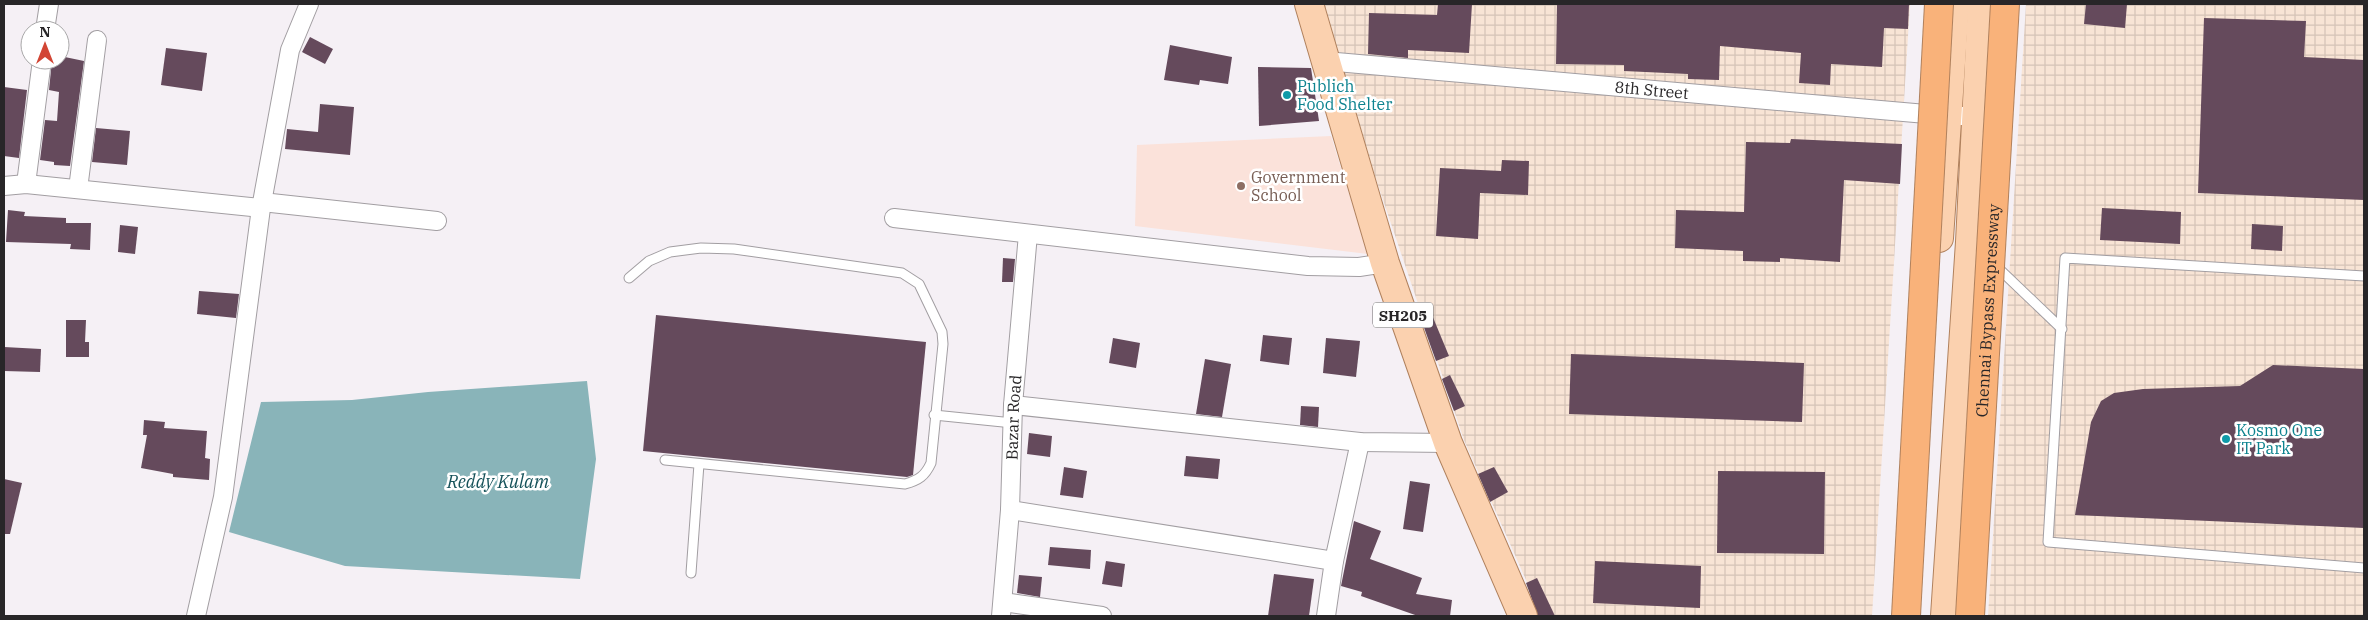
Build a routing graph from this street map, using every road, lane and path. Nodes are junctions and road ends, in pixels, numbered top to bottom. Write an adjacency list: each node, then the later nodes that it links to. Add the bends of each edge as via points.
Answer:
1 (49, 4): 8 (street)
2 (309, 4): 17 (street, via 290,50)
3 (1309, 4): 10 (main road, SH205)
4 (1939, 4): 42 (highway, bridge)
5 (1955, 4): 12 (main road)
6 (1982, 4): 13 (main road)
7 (2005, 4): 45 (highway, Chennai Bypass Expressway, bridge)
8 (47, 20)
9 (97, 40): 16 (street)
10 (1325, 61): 12 (street, 8th Street); 22 (main road, SH205)
11 (41, 70): 14 (street)
12 (1949, 116): 13 (street, 8th Street); 43 (main road, via 1938,257)
13 (1976, 116): 21 (main road)
14 (26, 184): 15 (street); 16 (street)
15 (4, 186)
16 (78, 189): 17 (street)
17 (261, 205): 19 (street); 38 (street, via 223,497)
18 (894, 218): 20 (street)
19 (437, 221)
20 (1028, 234): 22 (street, via 1308,266 1359,267); 26 (street, Bazar Road)
21 (1977, 248): 25 (lane); 44 (main road)
22 (1385, 263): 30 (main road, SH205)
23 (2364, 276): 25 (lane, via 2065,258)
24 (629, 278): 27 (lane, via 649,261 670,252 700,248 734,249 902,272 920,284 942,332)
25 (2062, 329): 35 (lane, via 2048,542)
26 (1013, 405): 28 (street, Bazar Road); 29 (street)
27 (934, 415): 28 (lane); 32 (lane, via 931,463 927,473 906,484)
28 (1013, 423): 33 (street, Bazar Road)
29 (1360, 442): 30 (street); 34 (street)
30 (1448, 443): 41 (main road, SH205)
31 (665, 460): 32 (lane)
32 (699, 464): 36 (lane)
33 (1010, 510): 34 (street); 37 (street, Bazar Road)
34 (1334, 561): 40 (street)
35 (2364, 568)
36 (691, 573)
37 (1002, 609): 39 (street)
38 (196, 616)
39 (1102, 616)
40 (1326, 616)
41 (1523, 616)
42 (1906, 616)
43 (1919, 616)
44 (1945, 616)
45 (1970, 616)

